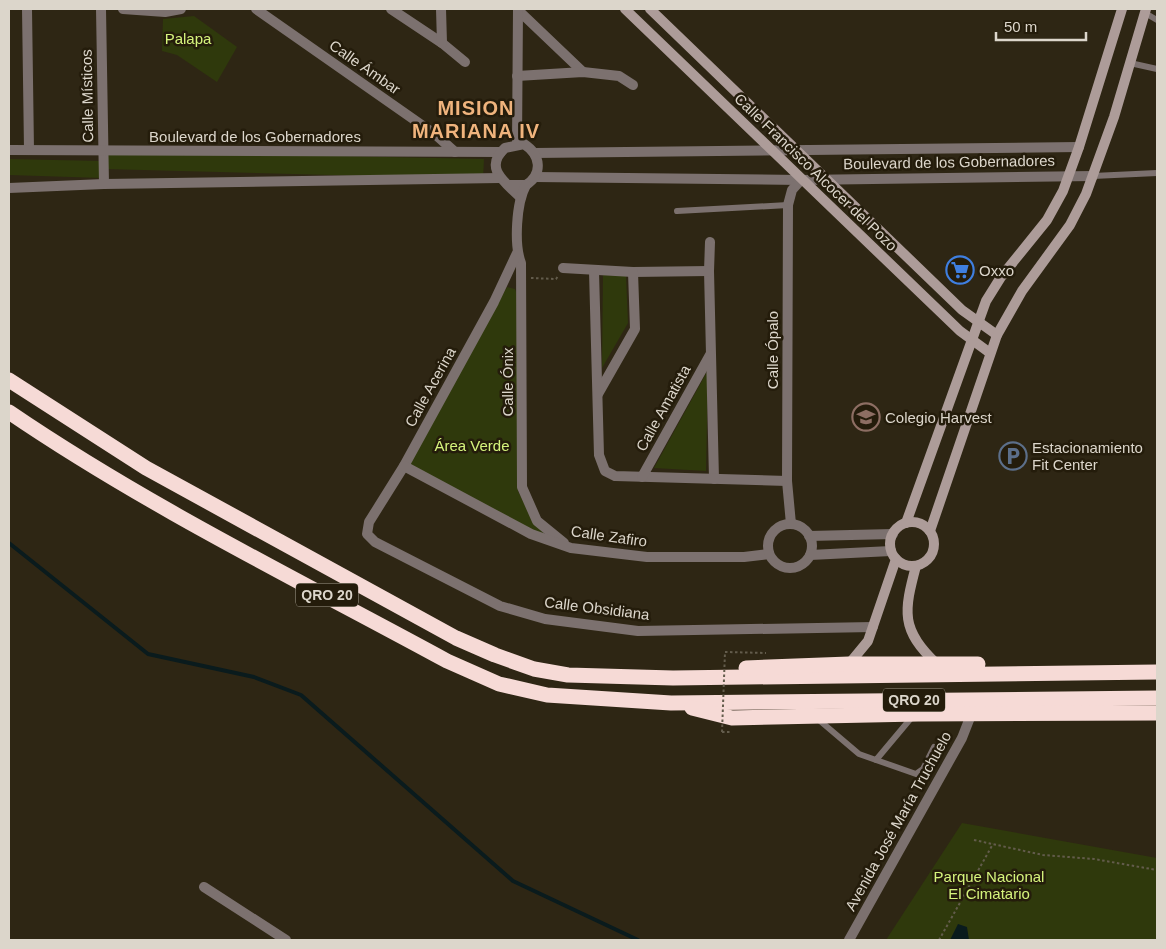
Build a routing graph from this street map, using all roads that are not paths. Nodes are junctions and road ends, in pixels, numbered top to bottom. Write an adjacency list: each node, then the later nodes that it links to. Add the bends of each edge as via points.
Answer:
1 (26, 9): 24 (street)
2 (101, 9): 27 (street, Calle Místicos)
3 (123, 9): 4 (street, via 166,12)
4 (181, 9)
5 (256, 9): 28 (street, Calle Ámbar, via 436,135)
6 (391, 9): 14 (street)
7 (441, 9): 14 (street)
8 (625, 9): 25 (main road, Calle Francisco Alcocer del Pozo)
9 (650, 9): 26 (main road, Calle Francisco Alcocer del Pozo)
10 (1122, 9): 22 (main road)
11 (518, 10): 18 (street); 19 (street)
12 (1145, 11): 13 (lane); 16 (main road)
13 (1157, 20)
14 (442, 43): 15 (street)
15 (465, 62)
16 (1130, 63): 17 (lane); 33 (main road)
17 (1157, 69)
18 (584, 72): 19 (street); 20 (street, via 619,76)
19 (517, 76): 21 (street)
20 (633, 85)
21 (516, 144): 29 (street); 30 (street, via 524,144)
22 (1079, 148): 26 (street, Boulevard de los Gobernadores); 32 (main road)
23 (9, 150): 24 (street, Boulevard de los Gobernadores)
24 (29, 150): 27 (street, Boulevard de los Gobernadores)
25 (770, 150): 26 (street, Boulevard de los Gobernadores); 30 (street, Boulevard de los Gobernadores); 37 (main road, Calle Francisco Alcocer del Pozo)
26 (796, 150): 36 (main road, Calle Francisco Alcocer del Pozo)
27 (103, 151): 28 (street, Boulevard de los Gobernadores); 38 (street, Calle Místicos)
28 (455, 152): 29 (street, Boulevard de los Gobernadores)
29 (501, 152): 35 (street, via 496,164)
30 (534, 153): 34 (street, via 538,165)
31 (1157, 173): 33 (lane)
32 (1069, 175): 33 (street, Boulevard de los Gobernadores); 36 (street, Boulevard de los Gobernadores); 53 (main road, via 1056,205 986,301)
33 (1093, 176): 54 (main road, via 1070,225 1017,298)
34 (535, 177): 37 (street, Boulevard de los Gobernadores); 40 (street)
35 (500, 178): 38 (street); 39 (street)
36 (827, 179): 37 (street, Boulevard de los Gobernadores); 53 (main road, Calle Francisco Alcocer del Pozo)
37 (800, 180): 43 (street, Calle Ópalo, via 792,190); 55 (main road, Calle Francisco Alcocer del Pozo)
38 (104, 184): 41 (street)
39 (508, 185): 40 (street); 42 (street)
40 (526, 185): 42 (street, Calle Ónix)
41 (9, 188)
42 (520, 197): 46 (street, Calle Ónix)
43 (788, 205): 44 (lane); 64 (street, Calle Ópalo)
44 (677, 211)
45 (710, 242): 49 (street, Calle Amatista)
46 (517, 253): 51 (street, Calle Acerina); 52 (street, Calle Ónix, via 521,263)
47 (563, 268): 48 (street)
48 (594, 271): 50 (street); 59 (street, Calle Amatista)
49 (708, 271): 50 (street); 57 (street, Calle Amatista)
50 (633, 272): 59 (street, via 635,329)
51 (504, 280): 52 (street, via 511,278); 61 (street, Calle Acerina)
52 (521, 283): 71 (street, Calle Ónix, via 522,487 537,521)
53 (978, 323): 54 (main road, Calle Francisco Alcocer del Pozo); 55 (main road)
54 (997, 335): 56 (main road)
55 (971, 340): 56 (main road, Calle Francisco Alcocer del Pozo); 65 (main road)
56 (990, 353): 67 (main road)
57 (710, 354): 62 (street, Calle Amatista); 63 (street, Calle Amatista)
58 (9, 380): 81 (highway, QRO 20, via 146,468 456,638 534,669 568,675)
59 (598, 394): 62 (street, Calle Amatista, via 599,455 605,471 615,476)
60 (9, 412): 83 (highway, QRO 20, via 139,493 447,661 499,684 547,694)
61 (404, 466): 68 (street, Calle Acerina, via 369,522); 71 (street, Calle Zafiro, via 531,534)
62 (642, 477): 63 (street, Calle Amatista)
63 (714, 479): 64 (street, Calle Amatista)
64 (787, 481): 66 (street, Calle Ópalo)
65 (906, 523): 67 (main road, via 919,523); 69 (main road)
66 (791, 524): 70 (street); 72 (street, via 772,533)
67 (930, 531): 75 (main road, via 933,552)
68 (367, 534): 76 (street, Calle Obsidiana, via 375,542 500,606 545,619 638,631)
69 (893, 534): 70 (street); 74 (main road)
70 (809, 536): 73 (street, via 812,542)
71 (571, 548): 72 (street, Calle Zafiro, via 647,557)
72 (769, 554): 73 (street, via 779,565 793,568 800,566)
73 (810, 555): 74 (street)
74 (894, 555): 75 (main road, via 905,565); 76 (main road)
75 (916, 566): 78 (main road, via 907,599 907,623 916,643)
76 (873, 627): 77 (main road, via 868,642)
77 (849, 664): 78 (highway); 81 (highway, via 749,667)
78 (937, 664): 79 (highway)
79 (1157, 664)
80 (1157, 672): 81 (highway, QRO 20)
81 (672, 678)
82 (1157, 698): 83 (highway, QRO 20)
83 (671, 703): 86 (highway, via 732,718)
84 (1157, 713): 87 (highway)
85 (918, 714): 86 (highway); 87 (highway); 89 (lane, via 910,718)
86 (803, 715): 89 (lane, via 823,722 859,754)
87 (971, 715): 92 (street, Avenida José María Truchuelo, via 962,738)
88 (934, 747): 89 (lane, via 923,769 916,774)
89 (876, 760)
90 (204, 887): 91 (street)
91 (286, 940)
92 (849, 940)

